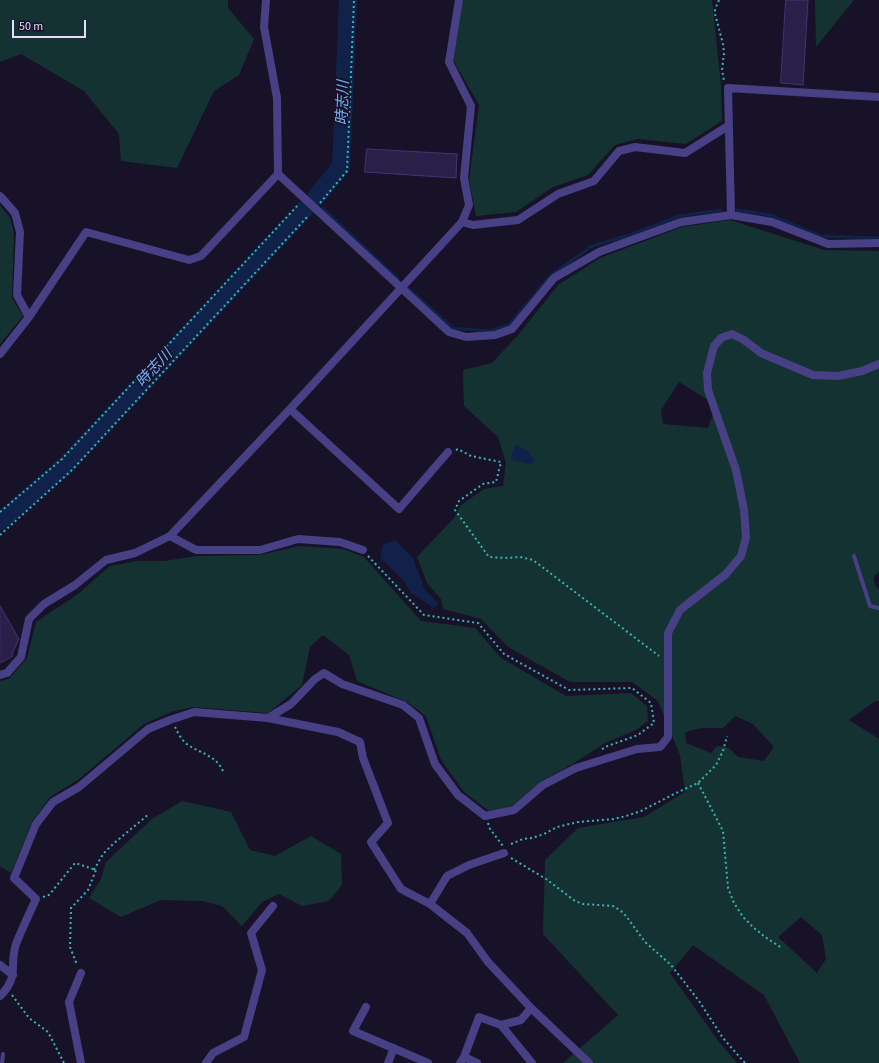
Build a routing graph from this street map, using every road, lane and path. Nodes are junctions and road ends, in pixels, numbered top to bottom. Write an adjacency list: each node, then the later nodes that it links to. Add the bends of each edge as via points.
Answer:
1 (266, 0): 8 (street, via 264,27 277,98)
2 (354, 0): 11 (path, via 347,171)
3 (459, 0): 13 (street, via 449,62 471,106 464,178 469,205)
4 (719, 0): 5 (path, via 715,9 723,44 724,84)
5 (728, 88): 6 (street); 7 (street)
6 (879, 97)
7 (728, 126): 12 (street); 13 (street, via 685,152 636,147 619,151 594,180 558,194 518,220 474,225)
8 (278, 174): 10 (street); 16 (street, via 201,256 189,260 86,232)
9 (0, 196): 16 (street, via 15,213 20,232 17,295)
10 (304, 198): 11 (street); 21 (path, via 62,459)
11 (315, 208): 15 (street); 22 (path, via 72,470)
12 (731, 215): 14 (street, via 772,222 828,244); 15 (street, via 682,222 598,252 554,278 512,329 495,335 466,337 449,332)
13 (462, 222): 15 (street)
14 (879, 243)
15 (401, 288): 19 (street)
16 (29, 317): 17 (street)
17 (0, 354)
18 (879, 364): 27 (street, via 838,376 813,375 761,353 732,334 721,338 714,346 707,372 708,390 736,470 744,510 746,538 741,556 726,574 680,610 668,633)
19 (290, 409): 20 (street, via 399,509); 23 (street)
20 (448, 452): 27 (path, via 458,449 471,456 501,462 496,482 482,484 459,501 455,510 489,557 520,557 533,560)
21 (0, 512)
22 (0, 535)
23 (170, 536): 24 (street, via 196,550 260,550 298,539 340,542); 28 (street, via 135,553 106,560 75,585 44,604 29,619 22,657 7,673)
24 (363, 550): 32 (path, via 424,615 478,623 504,654 569,690 632,688 651,703 654,723 638,735)
25 (854, 556): 26 (lane, via 870,606)
26 (879, 608)
27 (668, 663): 36 (street, via 668,737 660,747 637,749 576,768 543,785 514,810)
28 (0, 675)
29 (268, 718): 30 (street, via 194,712); 36 (street, via 291,704 314,679 324,673 342,684 403,705 419,718 435,764 458,795); 41 (street, via 338,732 360,742 363,758 388,823 372,842 401,889)
30 (172, 719): 33 (path, via 181,738 212,757); 40 (street, via 148,729 79,787 53,802 36,824 14,878)
31 (727, 736): 34 (path, via 716,765)
32 (599, 751)
33 (224, 774)
34 (698, 782): 37 (path, via 641,811 614,819 578,822 557,827); 43 (path, via 723,831 728,888 734,902 743,917 754,928)
35 (149, 814): 39 (path, via 103,854)
36 (485, 816): 38 (path, via 490,829 505,848)
37 (512, 844)
38 (504, 853): 41 (street, via 468,865 447,876); 64 (path, via 575,901 613,906 621,911 645,942 671,965 723,1038)
39 (94, 870): 40 (path, via 74,863 49,895); 45 (path, via 88,890 71,908 70,947)
40 (36, 898): 46 (street, via 16,946)
41 (430, 904): 50 (street, via 467,933 488,962)
42 (273, 906): 58 (street, via 251,933 262,970 244,1037 213,1052)
43 (782, 948)
44 (0, 964): 46 (street)
45 (81, 973): 57 (street, via 69,1002)
46 (13, 975): 47 (street)
47 (8, 989): 48 (street); 56 (path, via 29,1018 48,1032)
48 (0, 996)
49 (366, 1007): 52 (street, via 353,1031)
50 (531, 1008): 51 (street, via 521,1020); 63 (street)
51 (501, 1025): 54 (street, via 479,1017); 62 (street)
52 (394, 1048): 59 (street); 60 (street)
53 (3, 1054): 55 (lane)
54 (462, 1060): 61 (street)
55 (2, 1063)
56 (64, 1063)
57 (81, 1063)
58 (206, 1063)
59 (388, 1063)
60 (428, 1063)
61 (477, 1063)
62 (532, 1063)
63 (589, 1063)
64 (746, 1063)

